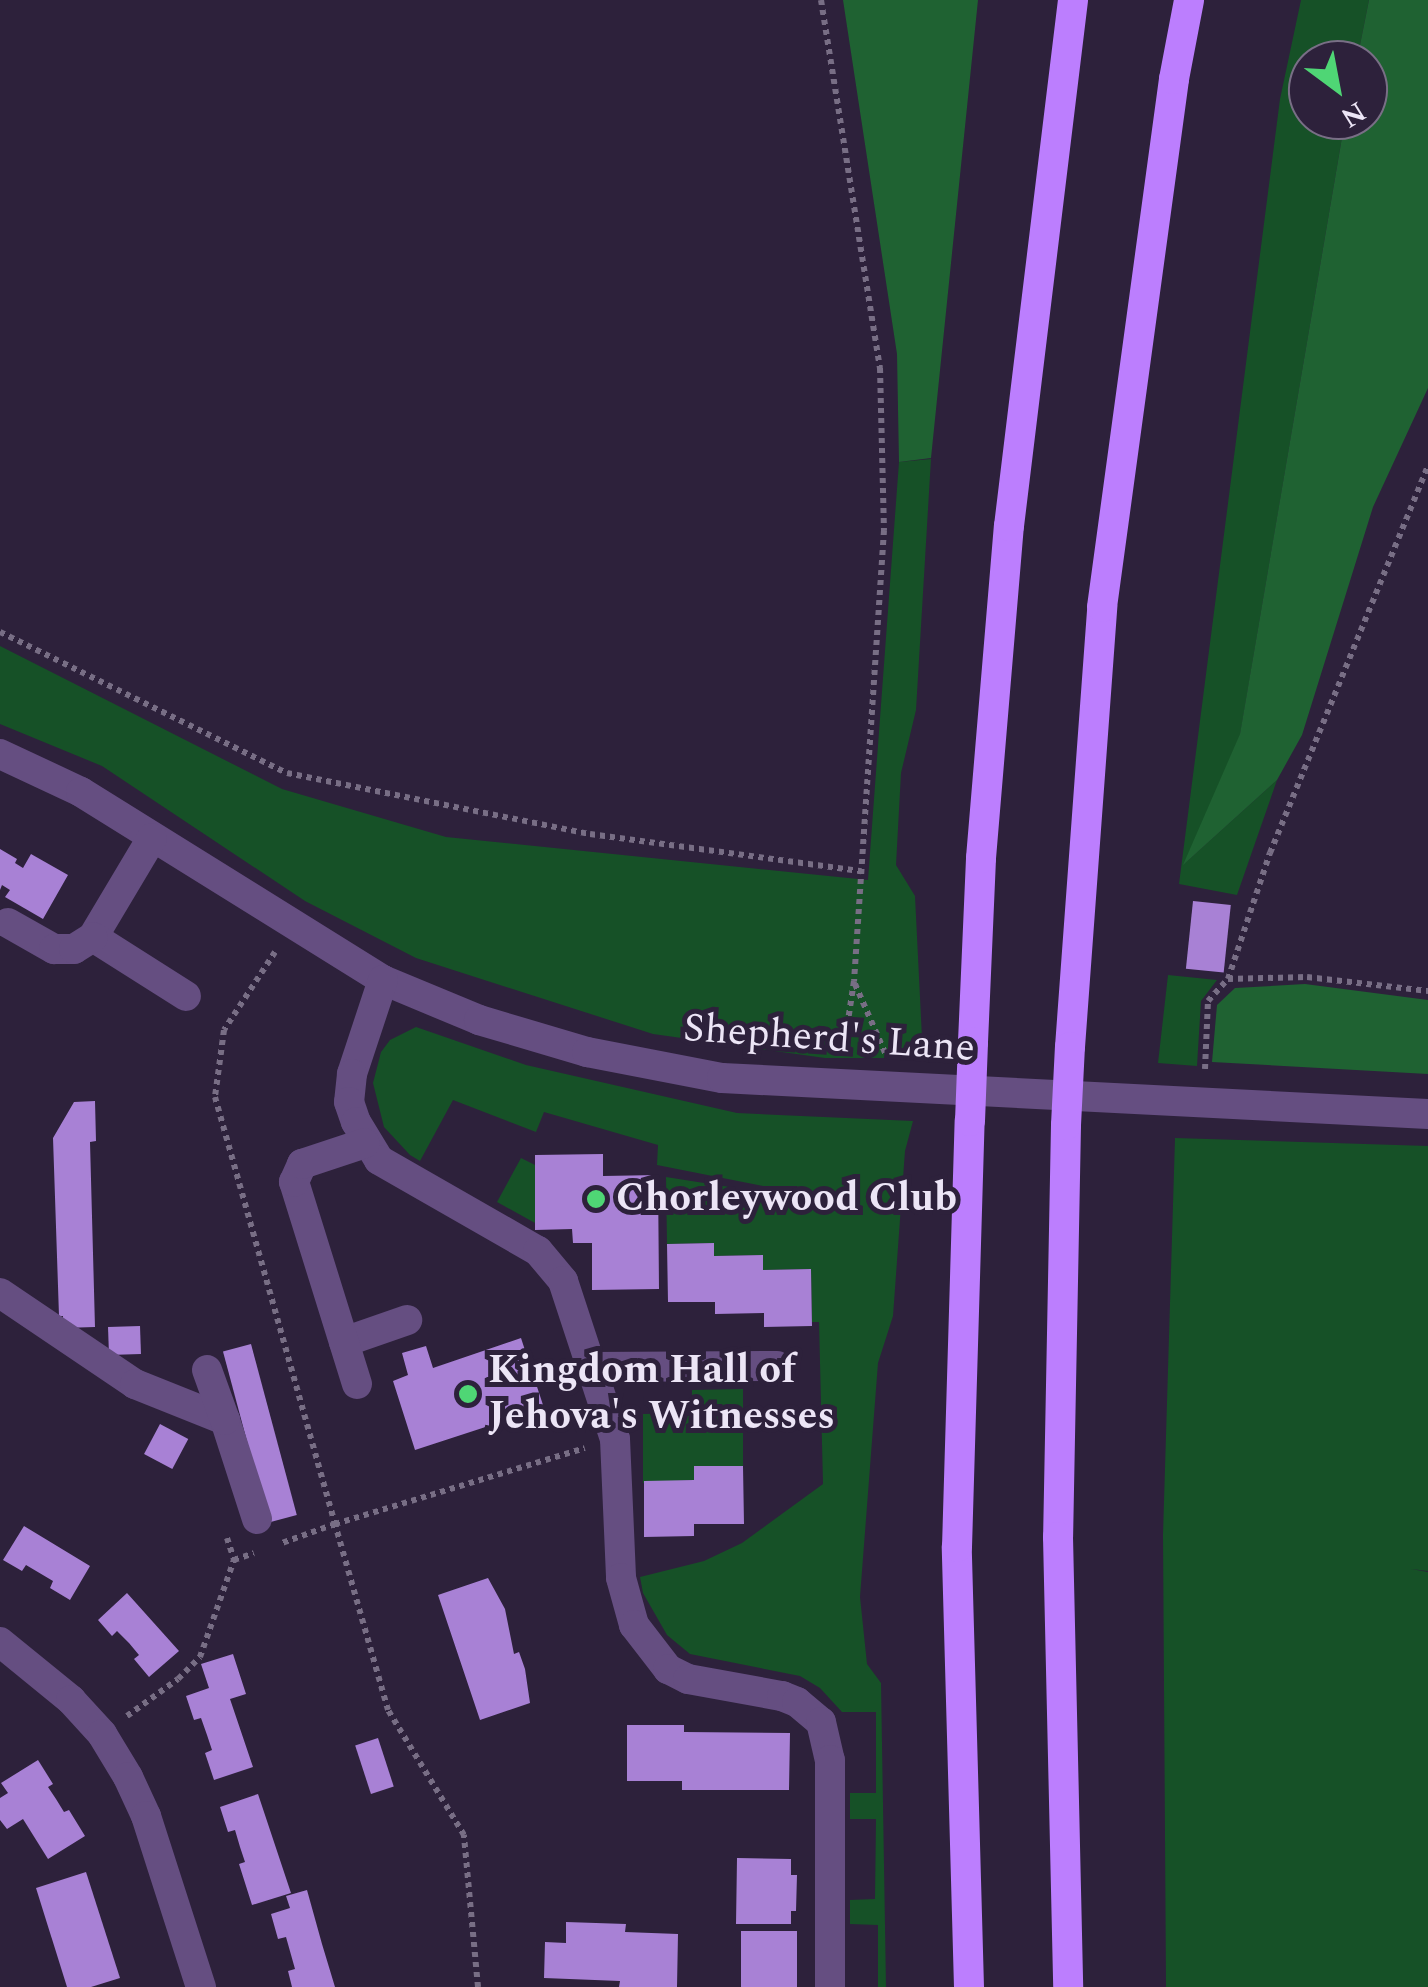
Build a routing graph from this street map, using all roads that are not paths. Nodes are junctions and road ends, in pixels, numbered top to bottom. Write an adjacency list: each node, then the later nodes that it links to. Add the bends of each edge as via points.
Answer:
1 (1073, 0): 23 (highway, bridge, via 1008,526 982,858 957,1546)
2 (1189, 0): 24 (highway, bridge, via 1102,607 1070,1047 1058,1537)
3 (0, 754): 4 (street, Shepherd's Lane, via 81,792)
4 (152, 838): 6 (street); 7 (street, Shepherd's Lane)
5 (8, 923): 6 (street, via 54,949 74,949)
6 (93, 936): 8 (street)
7 (383, 980): 9 (street, Shepherd's Lane, via 479,1020 587,1052 722,1078); 10 (street, via 349,1102)
8 (186, 996)
9 (1428, 1114)
10 (366, 1143): 13 (street, via 302,1164 294,1182); 15 (street, via 401,1176 552,1263)
11 (0, 1293): 18 (street, via 136,1384)
12 (407, 1320): 13 (street)
13 (344, 1342): 17 (street)
14 (777, 1366): 15 (street)
15 (591, 1367): 22 (street, via 615,1439 625,1602 652,1654 688,1679 797,1702 822,1722 830,1760)
16 (207, 1370): 18 (street)
17 (357, 1384)
18 (225, 1420): 19 (street)
19 (257, 1520)
20 (0, 1642): 21 (street, via 102,1734 146,1816)
21 (201, 1987)
22 (830, 1987)
23 (968, 1987)
24 (1068, 1987)

